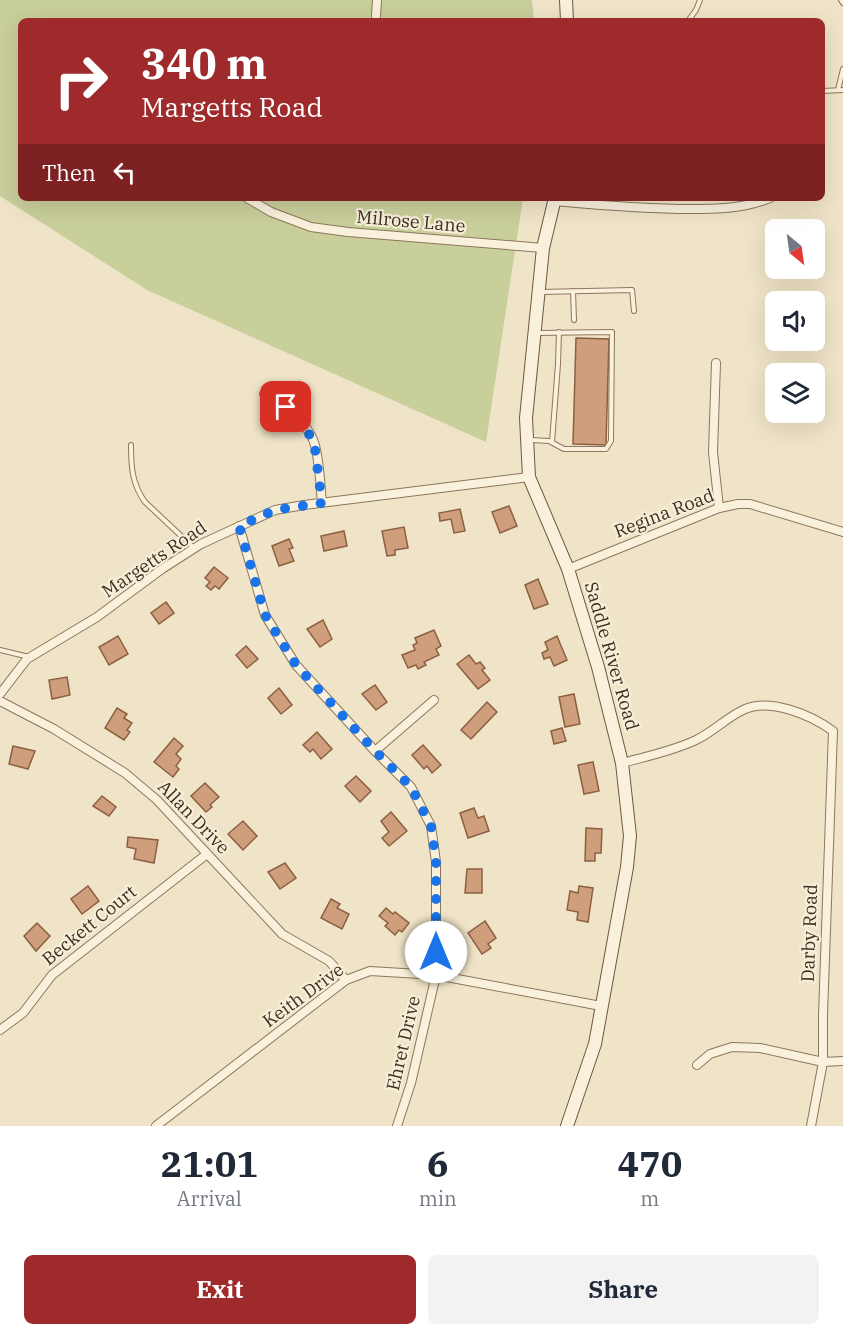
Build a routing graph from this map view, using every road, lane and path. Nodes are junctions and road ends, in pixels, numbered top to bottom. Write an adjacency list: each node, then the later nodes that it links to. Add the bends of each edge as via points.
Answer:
1 (377, 0): 4 (street)
2 (566, 0): 5 (main road)
3 (700, 0): 6 (lane)
4 (376, 16)
5 (567, 18)
6 (690, 18)
7 (843, 69): 8 (lane)
8 (841, 90): 9 (lane)
9 (825, 91)
10 (252, 201): 14 (street, Milrose Lane, via 311,226 348,232)
11 (555, 201): 14 (main road, Saddle River Road)
12 (564, 201): 13 (street, via 625,208 698,209 740,207)
13 (760, 201)
14 (543, 248): 16 (main road, Saddle River Road)
15 (573, 291): 16 (lane); 17 (lane, via 632,290); 18 (lane)
16 (539, 292): 19 (main road, Saddle River Road)
17 (634, 311)
18 (574, 320)
19 (535, 332): 20 (lane); 23 (main road, Saddle River Road)
20 (559, 332): 24 (lane); 24 (lane, via 612,333 611,441 606,449 594,450 564,449)
21 (716, 363): 28 (street, via 713,452)
22 (264, 394): 27 (street, via 286,407 314,441)
23 (527, 440): 24 (lane); 26 (main road, Saddle River Road)
24 (552, 442)
25 (131, 445): 31 (lane, via 131,466 139,494)
26 (529, 477): 27 (street, Margetts Road); 32 (main road, Saddle River Road)
27 (322, 503): 29 (street, Margetts Road, via 275,510)
28 (719, 508): 30 (street, Regina Road, via 750,504); 32 (street, Regina Road)
29 (239, 526): 31 (street, Margetts Road); 38 (street, Ehret Drive, via 265,615 296,665)
30 (843, 532)
31 (195, 548): 34 (street, Margetts Road, via 97,617)
32 (568, 568): 39 (main road, Saddle River Road)
33 (0, 650): 34 (lane)
34 (30, 657): 35 (street, Margetts Road)
35 (0, 694)
36 (434, 700): 38 (street)
37 (0, 701): 40 (street, Allan Drive, via 125,773 157,800)
38 (375, 751): 41 (street, Ehret Drive, via 411,787 431,826 436,862)
39 (622, 763): 43 (main road, Saddle River Road, via 630,836); 46 (street, Darby Road, via 676,749 746,708 791,709 833,730)
40 (207, 854): 42 (street, Allan Drive, via 282,934 329,961); 44 (street, Beckett Court, via 52,975 23,1013)
41 (436, 975): 42 (street, Keith Drive, via 370,971); 43 (street, Keith Drive); 49 (street, Ehret Drive)
42 (346, 980): 48 (street, Keith Drive)
43 (601, 1006): 50 (main road, Saddle River Road, via 596,1044)
44 (0, 1030)
45 (843, 1061): 46 (street)
46 (823, 1062): 47 (street, via 760,1048 732,1047 710,1054); 51 (street, Darby Road)
47 (697, 1065)
48 (156, 1126)
49 (398, 1126)
50 (567, 1126)
51 (811, 1126)

